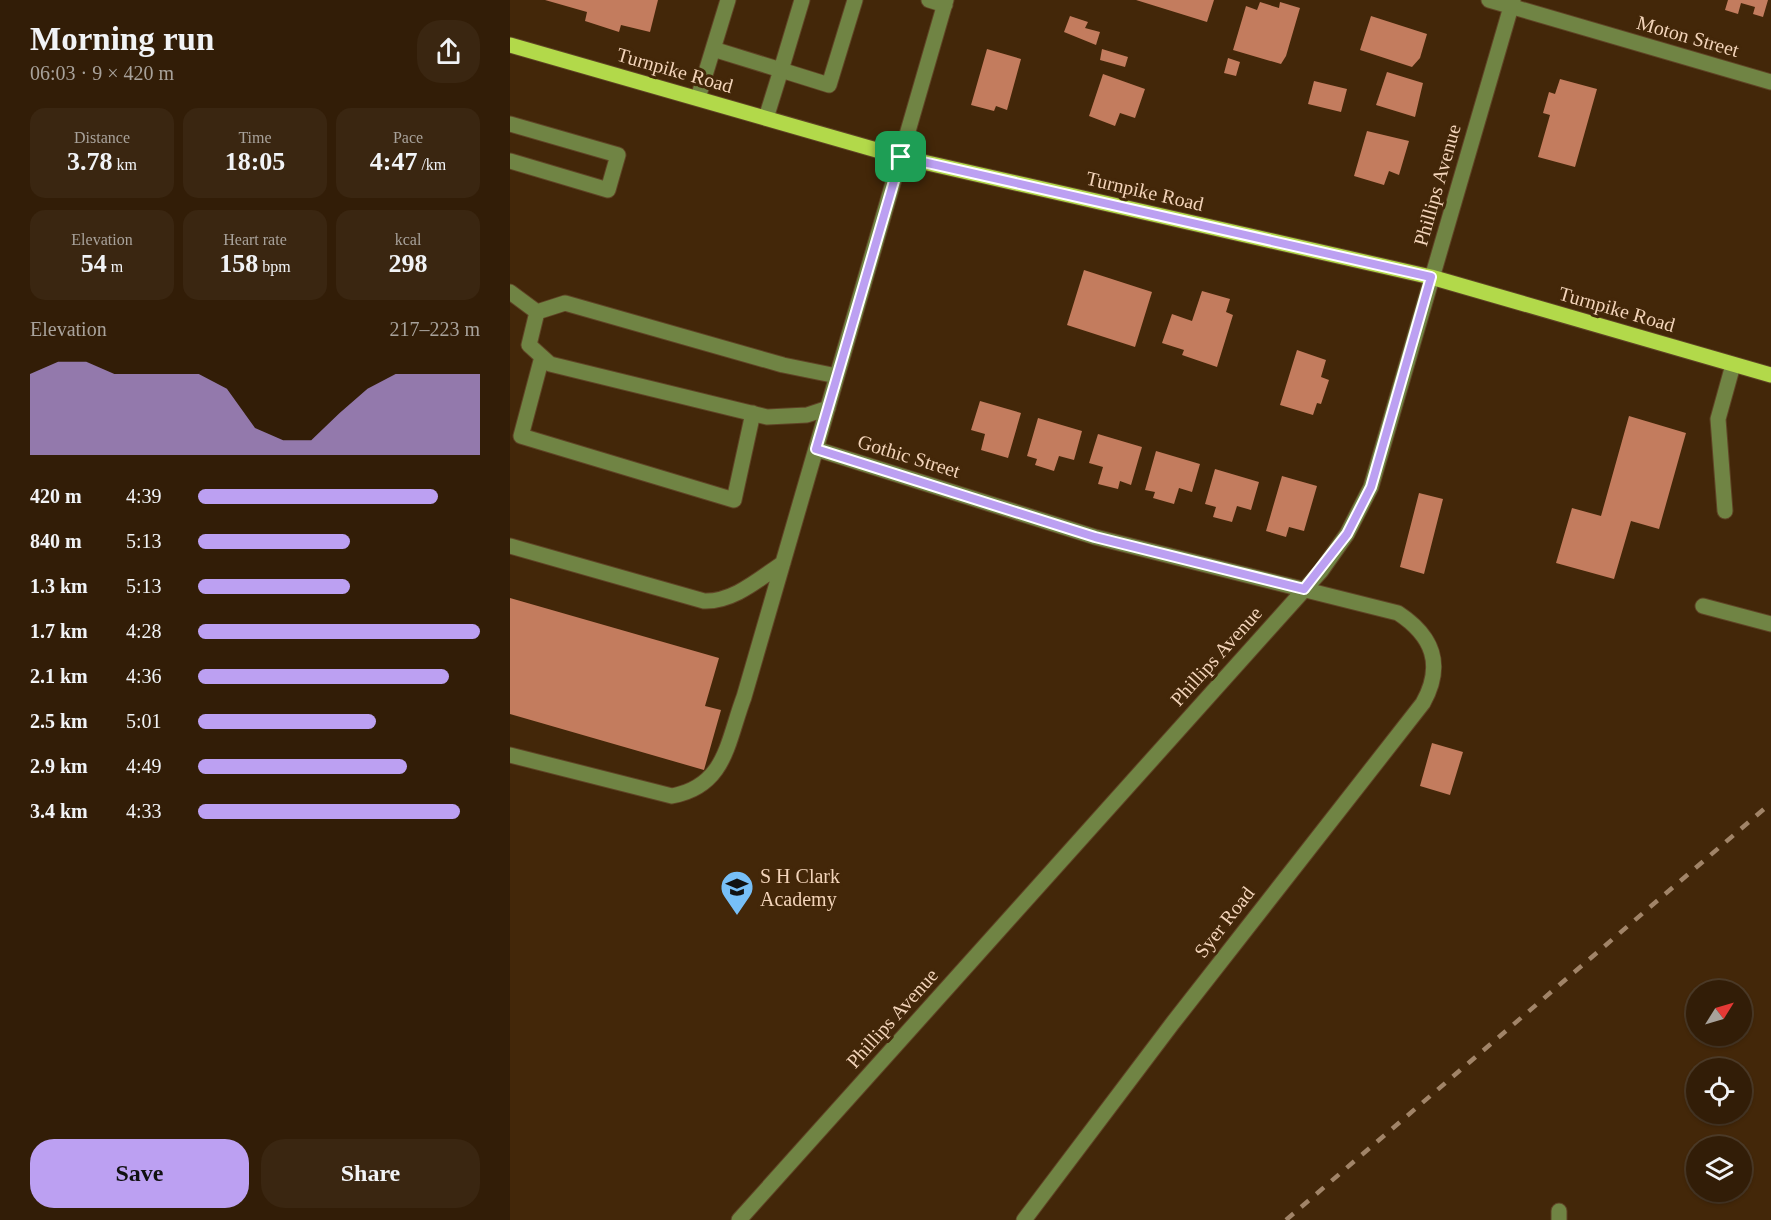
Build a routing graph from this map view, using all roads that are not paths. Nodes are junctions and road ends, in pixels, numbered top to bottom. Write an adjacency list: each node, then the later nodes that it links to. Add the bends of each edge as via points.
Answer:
1 (728, 0): 9 (street)
2 (802, 0): 10 (street)
3 (855, 0): 10 (street, via 829,85)
4 (929, 0): 6 (street)
5 (1489, 0): 7 (street, Moton Street)
6 (945, 3): 15 (street)
7 (1512, 3): 11 (street, Moton Street); 17 (street, Phillips Avenue)
8 (511, 48): 12 (main road, Turnpike Road)
9 (713, 49): 10 (street); 12 (street)
10 (781, 70): 13 (street)
11 (1771, 82)
12 (698, 98): 13 (main road, Turnpike Road)
13 (766, 118): 15 (main road, Turnpike Road)
14 (510, 124): 16 (street, via 618,155 608,190)
15 (901, 157): 17 (main road, Turnpike Road); 23 (street)
16 (510, 161)
17 (1431, 277): 21 (main road, Turnpike Road); 30 (street, Phillips Avenue, via 1371,487 1347,534)
18 (510, 292): 19 (street)
19 (537, 312): 20 (street, via 529,345); 23 (street, via 565,303 783,365)
20 (542, 357): 25 (street, via 550,364); 25 (street, via 521,436 734,500)
21 (1733, 365): 22 (main road, Turnpike Road); 27 (street, via 1718,419)
22 (1771, 375)
23 (837, 376): 24 (street)
24 (828, 408): 25 (street, via 807,415 767,417); 26 (street)
25 (753, 413)
26 (816, 449): 29 (street); 30 (street, Gothic Street, via 1095,537)
27 (1725, 511)
28 (510, 546): 29 (street, via 704,601 731,596)
29 (783, 563): 34 (street, via 744,697 717,769 706,783 690,793 663,795)
30 (1304, 589): 33 (street, Gothic Street, via 1398,613 1415,624); 35 (street, Phillips Avenue)
31 (1703, 606): 32 (street)
32 (1771, 624)
33 (1428, 643): 36 (street, Syer Road, via 1434,658 1434,674 1423,703 1179,1014)
34 (510, 755)
35 (739, 1220)
36 (1024, 1220)

